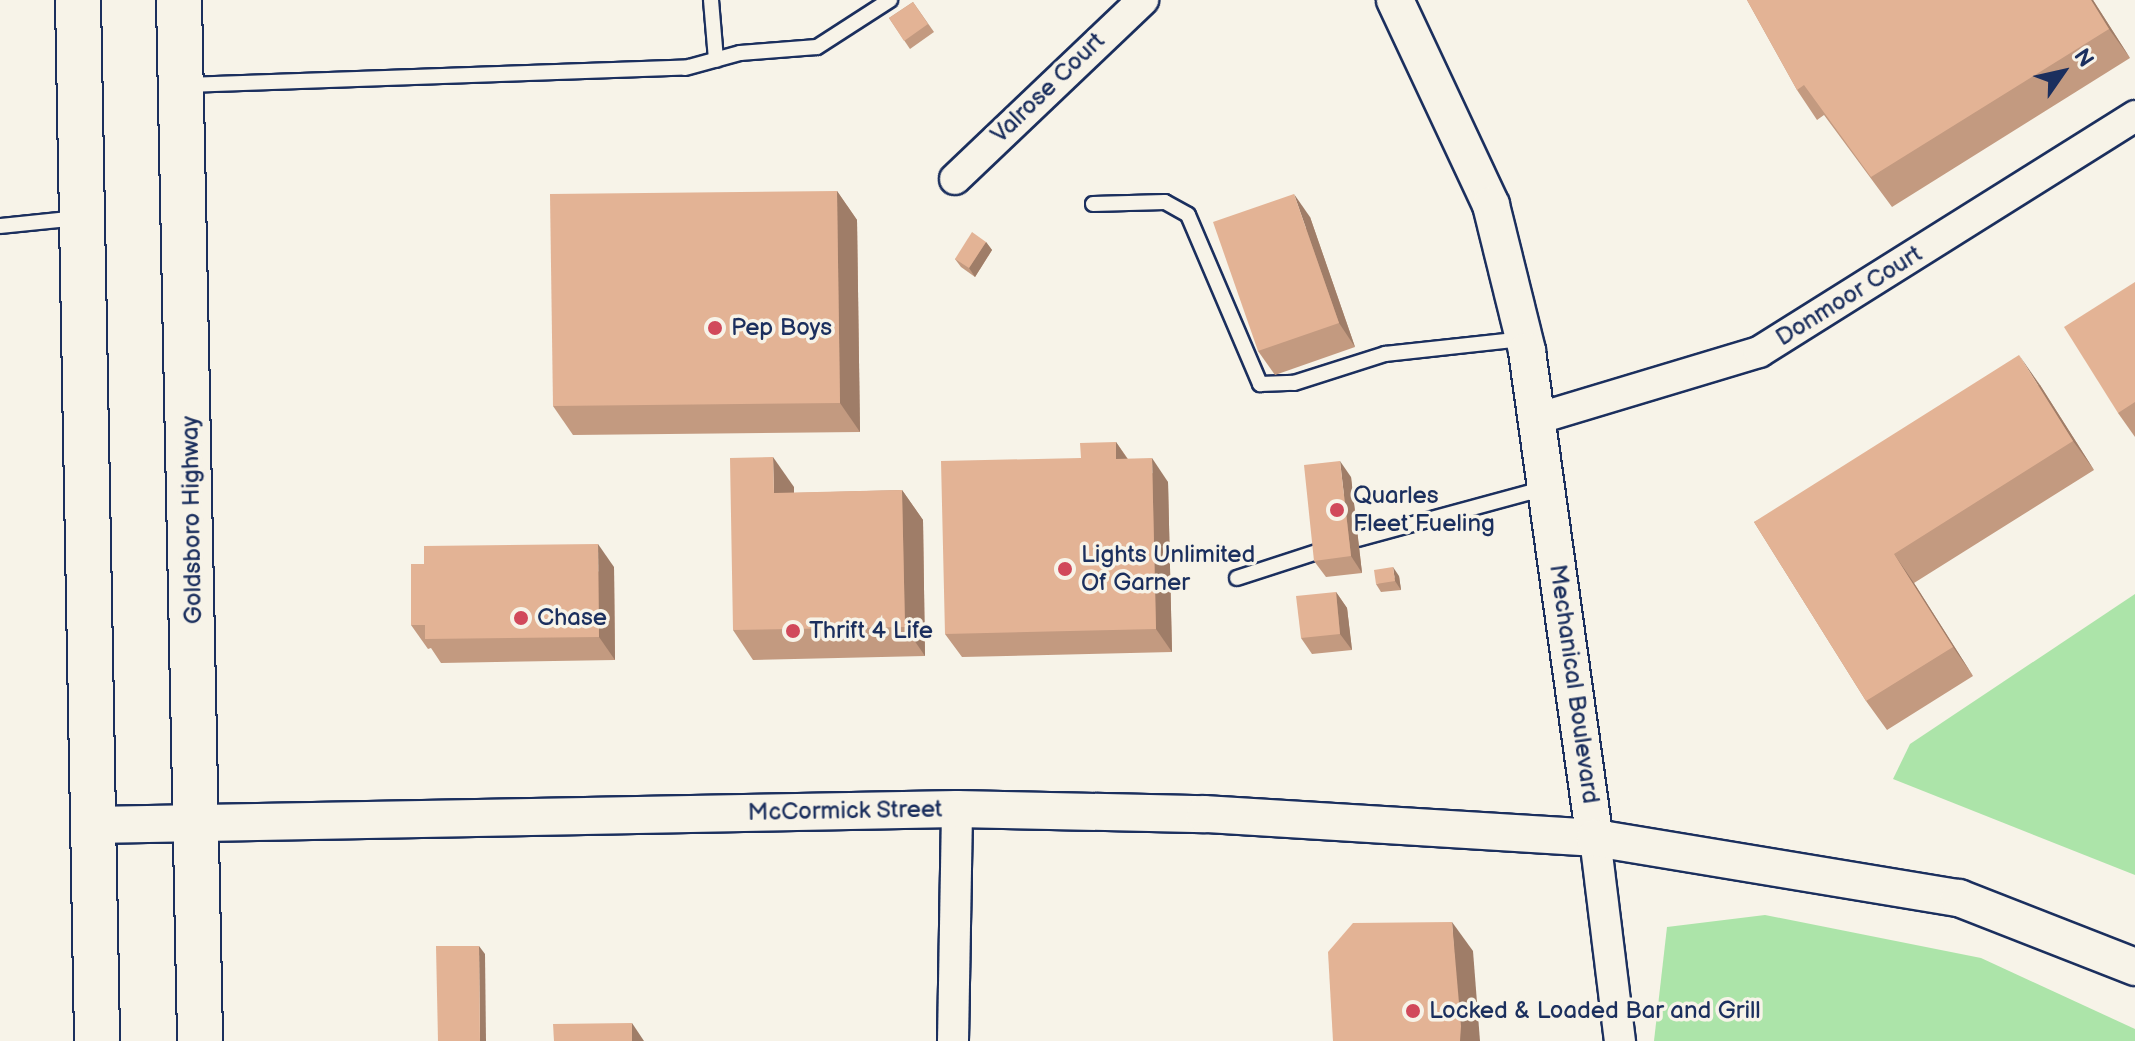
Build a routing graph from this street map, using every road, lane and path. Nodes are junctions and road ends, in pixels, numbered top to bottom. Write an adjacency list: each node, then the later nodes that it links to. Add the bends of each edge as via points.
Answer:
1 (78, 0): 12 (main road)
2 (179, 0): 8 (main road, Goldsboro Highway)
3 (711, 0): 7 (lane)
4 (890, 0): 7 (lane, via 817,47)
5 (1395, 0): 14 (street, Mechanical Boulevard, via 1491,205)
6 (1137, 2): 10 (street, Valrose Court)
7 (716, 60): 8 (lane, via 507,78)
8 (181, 85): 22 (main road, Goldsboro Highway)
9 (2135, 116): 15 (street, Donmoor Court, via 1759,352)
10 (955, 179)
11 (1093, 204): 14 (lane, via 1165,202 1188,215 1260,384 1294,383 1385,354)
12 (83, 217): 13 (lane); 21 (main road)
13 (0, 226)
14 (1524, 339): 15 (street, Mechanical Boulevard)
15 (1536, 419): 16 (street, Mechanical Boulevard)
16 (1546, 488): 17 (lane); 23 (street, Mechanical Boulevard)
17 (1358, 539)
18 (1323, 550): 19 (lane)
19 (1237, 578)
20 (957, 809): 22 (street, McCormick Street); 23 (street, McCormick Street, via 1205,814); 27 (street)
21 (93, 825): 22 (street, McCormick Street); 25 (main road)
22 (197, 826): 26 (main road, Goldsboro Highway)
23 (1595, 838): 24 (street, Mechanical Boulevard, via 1959,898); 28 (street)
24 (2135, 967)
25 (97, 1041)
26 (200, 1041)
27 (953, 1041)
28 (1620, 1041)

